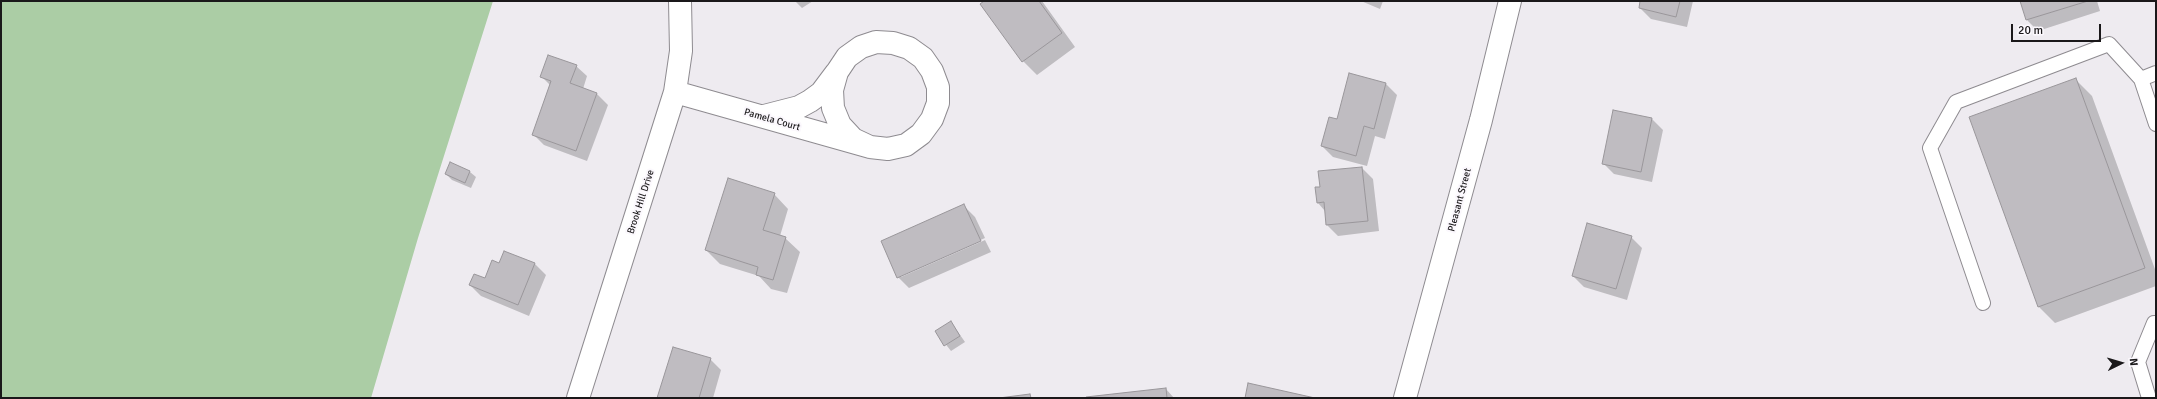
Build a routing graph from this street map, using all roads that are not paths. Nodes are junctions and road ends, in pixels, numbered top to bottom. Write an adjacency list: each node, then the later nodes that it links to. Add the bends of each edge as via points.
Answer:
1 (680, 1): 6 (street, Brook Hill Drive, via 682,51)
2 (1510, 1): 13 (street, Pleasant Street, via 1473,150)
3 (836, 72): 7 (street, via 821,93 810,101 799,107); 9 (street, Pamela Court, via 832,90 833,108 840,125 853,139); 9 (street, Pamela Court, via 847,57 861,47 876,42 893,43 909,48 923,58 932,71 938,87 938,103 932,119 921,134 894,148)
4 (2156, 73): 5 (lane)
5 (2141, 79): 8 (lane); 10 (lane, via 2109,44 1956,102 1930,148)
6 (674, 92): 7 (street, Pamela Court); 12 (street, Brook Hill Drive)
7 (762, 116): 9 (street, Pamela Court)
8 (2156, 124)
9 (870, 147)
10 (1983, 304)
11 (2155, 323): 14 (lane, via 2138,362)
12 (578, 398)
13 (1405, 398)
14 (2149, 398)

